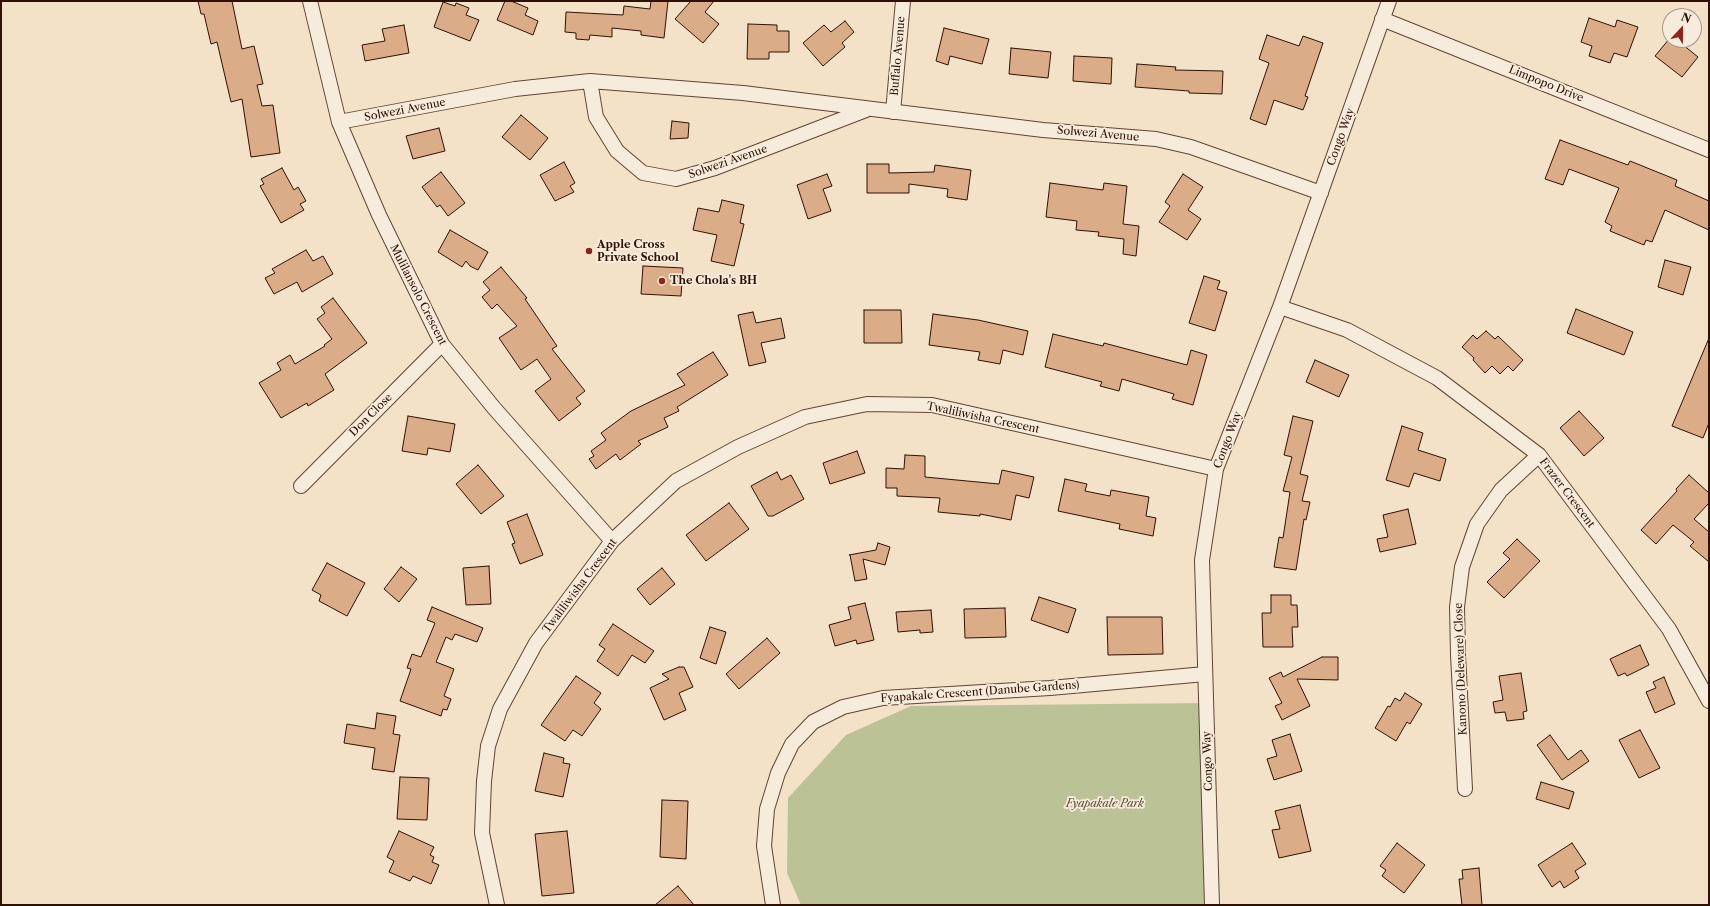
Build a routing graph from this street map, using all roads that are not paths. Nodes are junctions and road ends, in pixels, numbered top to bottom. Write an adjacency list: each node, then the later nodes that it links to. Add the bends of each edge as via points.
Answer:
1 (310, 1): 8 (street, Mulilansolo Crescent)
2 (903, 1): 7 (street, Buffalo Avenue)
3 (1389, 1): 4 (street, Congo Way)
4 (1382, 19): 9 (street, Limpopo Drive); 10 (street, Congo Way)
5 (590, 81): 6 (street, Solwezi Avenue, via 743,93); 6 (street, Solwezi Avenue, via 596,117 617,151 643,173 676,179 715,168); 8 (street, Solwezi Avenue, via 516,89)
6 (868, 109): 7 (street, Solwezi Avenue)
7 (893, 112): 10 (street, Solwezi Avenue, via 1043,130 1175,142)
8 (339, 122): 12 (street, Mulilansolo Crescent, via 379,216)
9 (1709, 150)
10 (1320, 193): 11 (street, Congo Way)
11 (1280, 307): 13 (street, Frazer Crescent, via 1347,330 1437,378); 14 (street, Congo Way)
12 (442, 344): 15 (street, Don Close); 16 (street, Mulilansolo Crescent, via 494,408)
13 (1539, 455): 18 (street, Frazer Crescent, via 1669,629); 19 (street, Kanono (Deleware) Close, via 1501,490 1477,524 1462,567 1457,607)
14 (1216, 468): 16 (street, Twaliliwisha Crescent, via 932,405 867,404 805,417 738,447 676,481); 17 (street, Congo Way, via 1202,560)
15 (301, 486)
16 (612, 541): 20 (street, Twaliliwisha Crescent, via 536,642 500,709 488,746 482,833)
17 (1205, 674): 21 (street, Fyapakale Crescent (Danube Gardens), via 1050,688 883,698 843,707 813,722 792,744 778,773 767,809 764,846); 22 (street, Congo Way)
18 (1709, 701)
19 (1466, 789)
20 (498, 905)
21 (773, 905)
22 (1212, 905)

